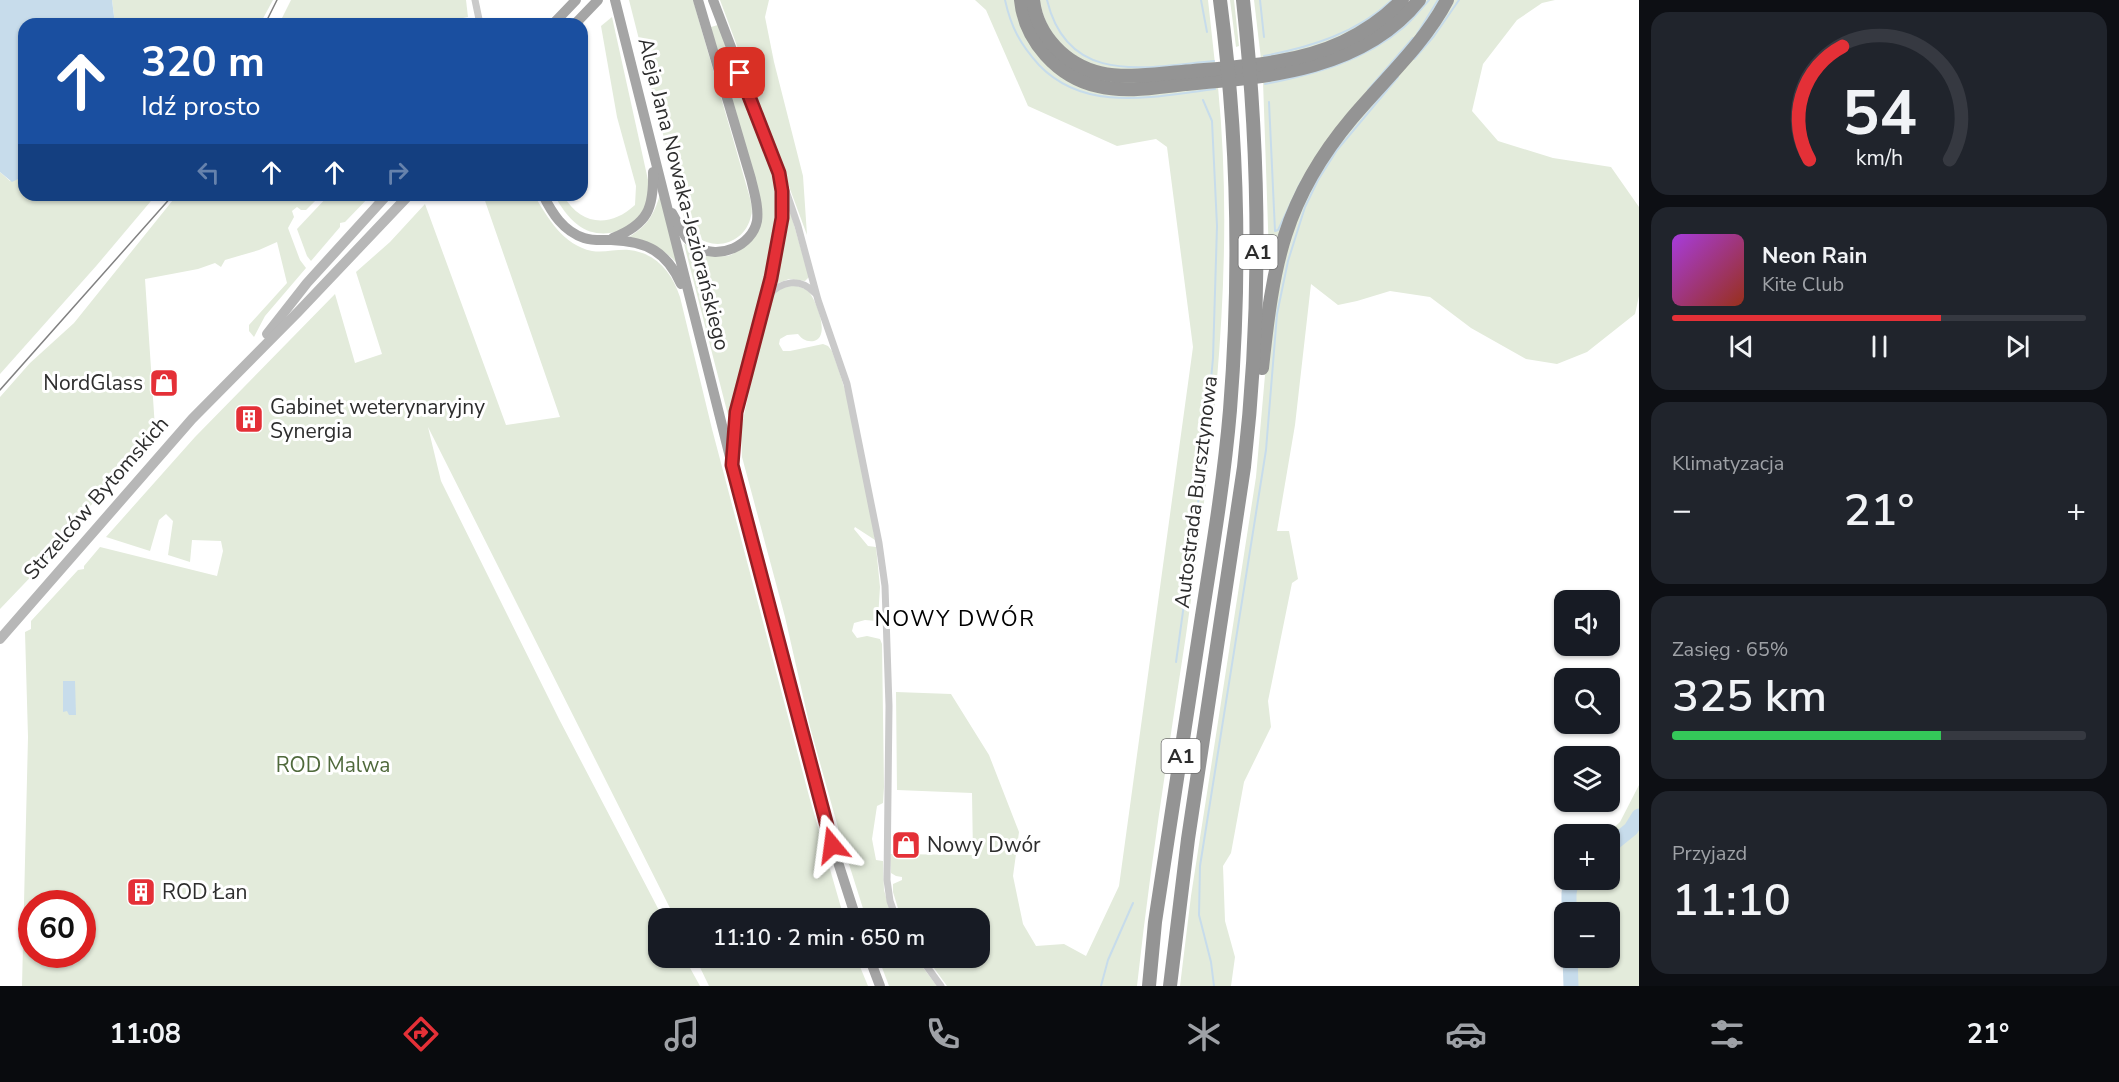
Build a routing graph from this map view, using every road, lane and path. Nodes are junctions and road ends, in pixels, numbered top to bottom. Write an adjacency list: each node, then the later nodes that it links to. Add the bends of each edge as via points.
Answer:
1 (475, 0): 15 (street)
2 (576, 0): 16 (main road)
3 (598, 0): 17 (main road)
4 (615, 0): 19 (main road, Aleja Jana Nowaka-Jeziorańskiego)
5 (698, 0): 21 (main road, via 751,179 757,221 743,243 720,252 707,251 685,236)
6 (713, 0): 20 (main road)
7 (1021, 0): 13 (highway, via 1029,30 1049,59 1078,79 1117,89 1217,82 1311,66 1367,44 1391,29)
8 (1033, 0): 12 (highway, via 1041,27 1064,56 1083,67 1118,76 1223,68 1309,54 1362,32)
9 (1214, 0): 18 (highway)
10 (1220, 0): 18 (highway, Autostrada Bursztynowa / A1)
11 (1243, 0): 30 (highway, Autostrada Bursztynowa / A1, via 1253,97 1258,242)
12 (1402, 0)
13 (1419, 0)
14 (1447, 0): 30 (highway, via 1426,32 1335,139 1297,201 1273,278 1260,383)
15 (479, 18)
16 (559, 18)
17 (581, 18)
18 (1227, 49): 39 (highway, Autostrada Bursztynowa / A1, via 1236,244 1230,410)
19 (652, 150): 21 (main road, Aleja Jana Nowaka-Jeziorańskiego); 25 (main road, via 653,184 647,215 637,226)
20 (779, 173): 26 (main road, via 780,238); 27 (street)
21 (664, 198): 28 (main road, Aleja Jana Nowaka-Jeziorańskiego)
22 (382, 201): 29 (main road, Strzelców Bytomskich, via 307,283)
23 (403, 201): 29 (main road, Strzelców Bytomskich)
24 (546, 201): 25 (main road, via 567,228 588,239)
25 (608, 240): 28 (main road, via 633,241 667,259)
26 (766, 297): 27 (street, via 775,287 795,282 812,290); 31 (main road, via 736,412)
27 (818, 300): 34 (street, via 847,384 870,488 882,567 889,706 887,866)
28 (695, 318): 31 (main road, Aleja Jana Nowaka-Jeziorańskiego)
29 (241, 367): 32 (main road, Strzelców Bytomskich)
30 (1251, 407): 40 (highway, Autostrada Bursztynowa / A1)
31 (732, 465): 33 (main road, Aleja Jana Nowaka-Jeziorańskiego, via 827,828)
32 (2, 635)
33 (853, 908)
34 (892, 908)
35 (873, 968): 37 (main road)
36 (928, 968): 38 (street)
37 (880, 986)
38 (941, 986)
39 (1149, 986)
40 (1170, 986)

